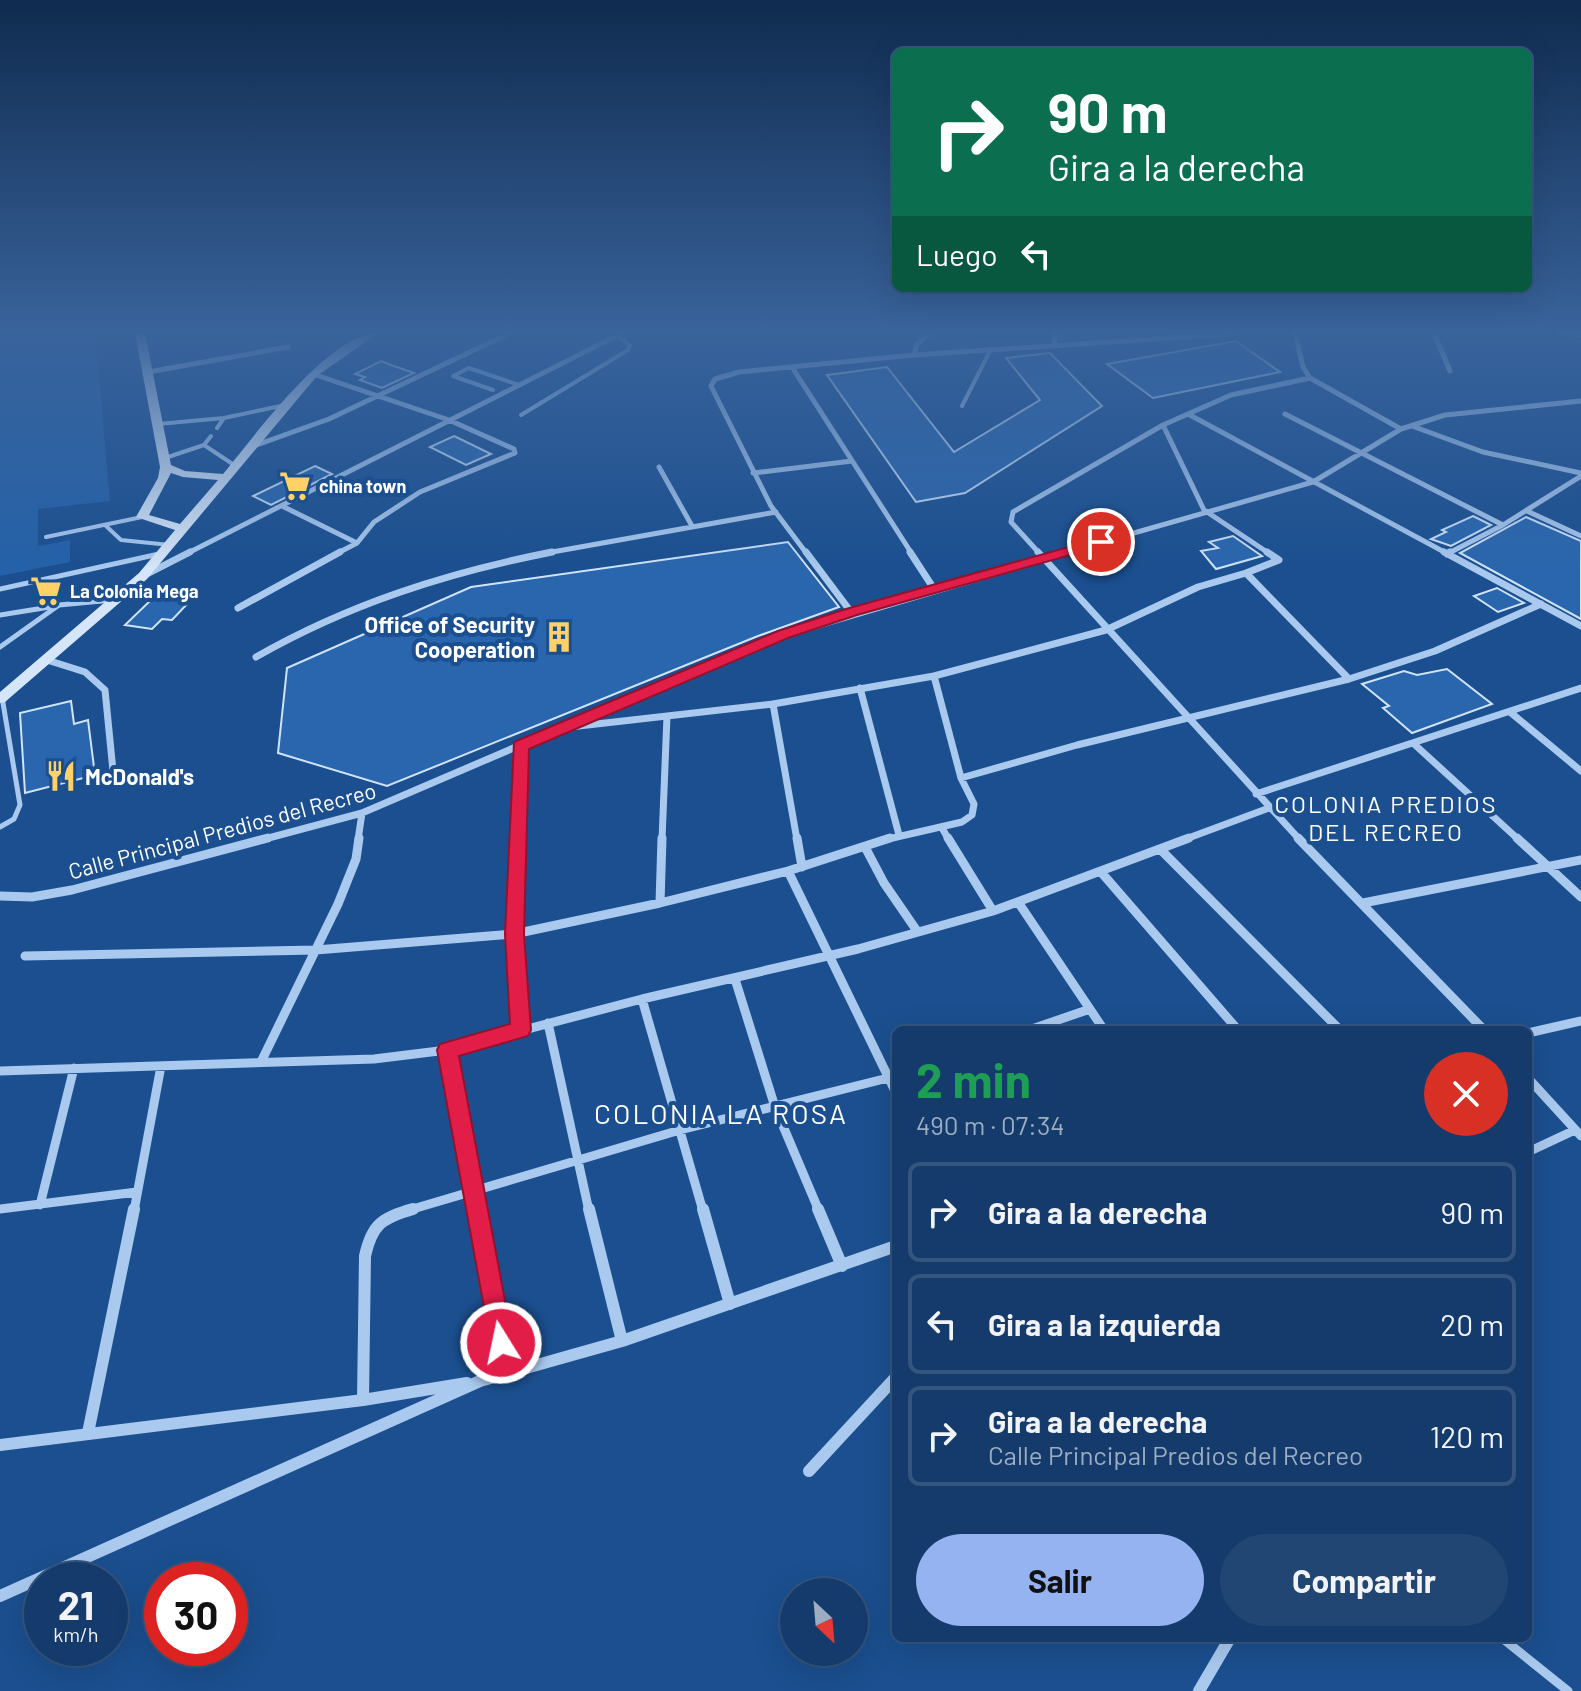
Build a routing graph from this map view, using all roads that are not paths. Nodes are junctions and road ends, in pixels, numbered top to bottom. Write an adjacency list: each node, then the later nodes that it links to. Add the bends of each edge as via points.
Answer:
1 (156, 412): 18 (main road)
2 (253, 412): 16 (lane)
3 (279, 412): 25 (main road)
4 (342, 412): 25 (street)
5 (426, 412): 17 (street)
6 (465, 412): 17 (street)
7 (526, 412): 15 (lane)
8 (724, 412): 31 (street)
9 (821, 412): 27 (street)
10 (1193, 412): 13 (street)
11 (1371, 412): 22 (street)
12 (1475, 412): 20 (street, Calle Principal Predios del Recreo)
13 (1188, 414): 19 (street); 34 (street)
14 (1285, 414): 26 (street)
15 (521, 415)
16 (224, 418): 18 (lane); 21 (lane)
17 (449, 420): 35 (street); 46 (street, via 514,449 511,457 420,492 374,522)
18 (158, 424): 28 (main road)
19 (1163, 425): 36 (street); 49 (street, via 1013,512 1011,522)
20 (1411, 426): 22 (street, Calle Principal Predios del Recreo); 33 (street, via 1483,452)
21 (217, 428)
22 (1401, 429): 26 (street, Calle Principal Predios del Recreo)
23 (211, 436): 24 (lane)
24 (204, 445): 28 (lane); 29 (lane)
25 (250, 447): 29 (main road)
26 (1361, 453): 34 (street, Calle Principal Predios del Recreo); 41 (street)
27 (852, 461): 31 (street); 53 (street)
28 (166, 463): 32 (main road, via 183,474); 39 (main road, via 164,478)
29 (234, 465): 32 (main road)
30 (659, 467): 42 (street)
31 (753, 473): 38 (street)
32 (224, 477): 43 (main road)
33 (1580, 477): 37 (street)
34 (1313, 482): 36 (street, Calle Principal Predios del Recreo); 48 (street)
35 (284, 507): 46 (street); 51 (street)
36 (1204, 510): 49 (street, Calle Principal Predios del Recreo); 50 (street, via 1279,560)
37 (1527, 511): 41 (street); 44 (street)
38 (776, 512): 42 (street); 58 (street)
39 (142, 517): 40 (lane); 43 (main road)
40 (105, 525): 45 (lane); 47 (lane, via 121,540)
41 (1503, 525): 48 (street)
42 (692, 526): 63 (street, via 443,575 297,632)
43 (184, 529): 47 (main road)
44 (1581, 536)
45 (46, 537)
46 (357, 543): 57 (street)
47 (166, 549): 51 (main road); 52 (lane)
48 (1447, 554): 55 (street)
49 (1044, 559): 53 (street, Calle Principal Predios del Recreo); 61 (street)
50 (1246, 573): 61 (street, via 1198,587); 66 (street)
51 (143, 576): 54 (main road)
52 (0, 589)
53 (934, 589): 58 (street, Calle Principal Predios del Recreo)
54 (116, 600): 56 (lane); 64 (main road)
55 (1541, 604): 60 (street); 66 (street, via 1435,651)
56 (59, 605): 59 (lane); 62 (lane)
57 (238, 608)
58 (851, 612): 74 (street, Calle Principal Predios del Recreo, via 761,642)
59 (0, 615)
60 (1581, 626)
61 (1106, 630): 65 (street); 73 (street)
62 (0, 647)
63 (256, 657)
64 (47, 660): 69 (main road); 78 (street, via 85,672 105,690)
65 (934, 676): 67 (street); 80 (street)
66 (1349, 679): 73 (street)
67 (860, 688): 70 (street); 86 (street)
68 (1581, 688): 71 (street)
69 (1, 698): 75 (lane)
70 (773, 704): 72 (street); 90 (street)
71 (1510, 712): 76 (street); 79 (street)
72 (667, 716): 74 (street); 97 (street)
73 (1187, 718): 80 (street); 81 (street)
74 (562, 728): 77 (street, Calle Principal Predios del Recreo)
75 (3, 731): 84 (lane, via 20,805 12,822)
76 (1413, 743): 81 (street); 91 (street)
77 (520, 746): 83 (street, Calle Principal Predios del Recreo); 101 (street)
78 (113, 771)
79 (1581, 771)
80 (961, 778): 85 (street, via 974,804 972,815)
81 (1256, 794): 82 (street)
82 (1269, 808): 88 (street); 98 (street)
83 (362, 813): 94 (street, Calle Principal Predios del Recreo, via 72,890); 102 (street, via 356,859)
84 (0, 827)
85 (942, 828): 86 (street); 99 (street)
86 (899, 835): 87 (street)
87 (865, 847): 90 (street); 100 (street)
88 (1160, 849): 93 (street); 113 (street)
89 (1581, 860): 91 (street)
90 (802, 867): 92 (street)
91 (1547, 867): 95 (street); 98 (street)
92 (788, 871): 97 (street); 103 (street)
93 (1101, 872): 96 (street); 112 (street)
94 (0, 896)
95 (1581, 897)
96 (1018, 902): 99 (street); 107 (street)
97 (660, 903): 101 (street)
98 (1363, 903): 114 (street)
99 (993, 911): 100 (street)
100 (917, 931): 103 (street)
101 (514, 934): 102 (street); 115 (street)
102 (316, 950): 104 (street); 118 (street)
103 (831, 955): 105 (street); 122 (street)
104 (25, 956)
105 (735, 979): 106 (street); 125 (street)
106 (642, 999): 109 (street); 126 (street)
107 (1090, 1009): 110 (street); 111 (street)
108 (1581, 1021): 116 (street)
109 (548, 1023): 115 (street); 129 (street)
110 (1041, 1026)
111 (1101, 1026)
112 (1235, 1026)
113 (1336, 1026)
114 (1480, 1026)
115 (520, 1030): 117 (street)
116 (1532, 1032)
117 (447, 1050): 118 (street, via 374,1059); 130 (street)
118 (261, 1062): 119 (street)
119 (161, 1066): 120 (street); 131 (street)
120 (74, 1068): 121 (street); 132 (street)
121 (0, 1071)
122 (892, 1076)
123 (892, 1078): 125 (street)
124 (1532, 1082): 127 (street)
125 (775, 1107): 126 (street); 135 (street)
126 (680, 1130): 129 (street); 136 (street)
127 (1578, 1133): 128 (street)
128 (1532, 1150)
129 (576, 1158): 130 (street); 137 (street)
130 (473, 1188): 138 (street); 141 (street, via 388,1216 370,1233 365,1256)
131 (137, 1192): 132 (street); 142 (street)
132 (40, 1205): 133 (street)
133 (0, 1209)
134 (892, 1247): 135 (street)
135 (842, 1266): 136 (street)
136 (730, 1304): 137 (street)
137 (622, 1341): 138 (street)
138 (506, 1373): 139 (street)
139 (480, 1381): 141 (street); 145 (street)
140 (892, 1381): 144 (street)
141 (363, 1400): 142 (street)
142 (88, 1433): 143 (street)
143 (0, 1445)
144 (809, 1471)
145 (0, 1596)
146 (1228, 1642): 148 (street)
147 (1507, 1642): 149 (lane)
148 (1199, 1691)
149 (1568, 1691)

